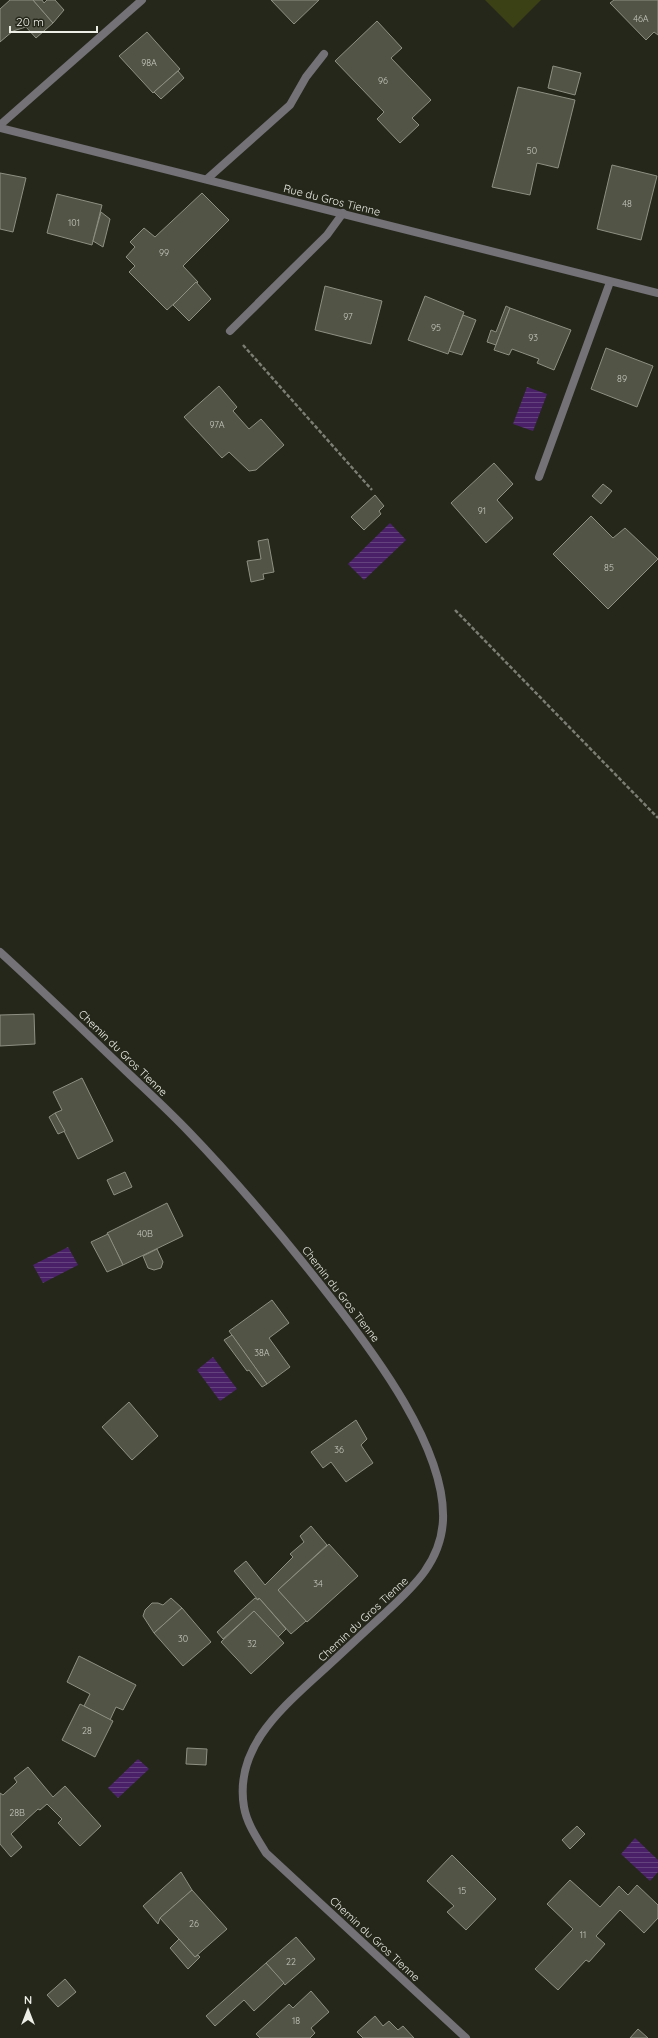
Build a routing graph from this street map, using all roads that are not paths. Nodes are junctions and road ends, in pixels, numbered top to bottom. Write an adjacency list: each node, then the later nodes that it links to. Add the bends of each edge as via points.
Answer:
1 (142, 0): 3 (street)
2 (324, 54): 5 (street, via 306,77 290,105)
3 (0, 125)
4 (0, 128): 5 (street, Rue du Gros Tienne)
5 (207, 179): 6 (street, Rue du Gros Tienne)
6 (343, 214): 7 (street, Rue du Gros Tienne); 9 (street, via 327,235)
7 (610, 282): 8 (street, Rue du Gros Tienne); 10 (street)
8 (658, 293)
9 (230, 331)
10 (539, 478)
11 (0, 952): 12 (street, Chemin du Gros Tienne, via 188,1131 282,1236 371,1350 408,1411 431,1458 441,1489 443,1522 435,1555 418,1583 283,1707 264,1730 245,1764 242,1790 250,1828 266,1853)
12 (466, 2038)

